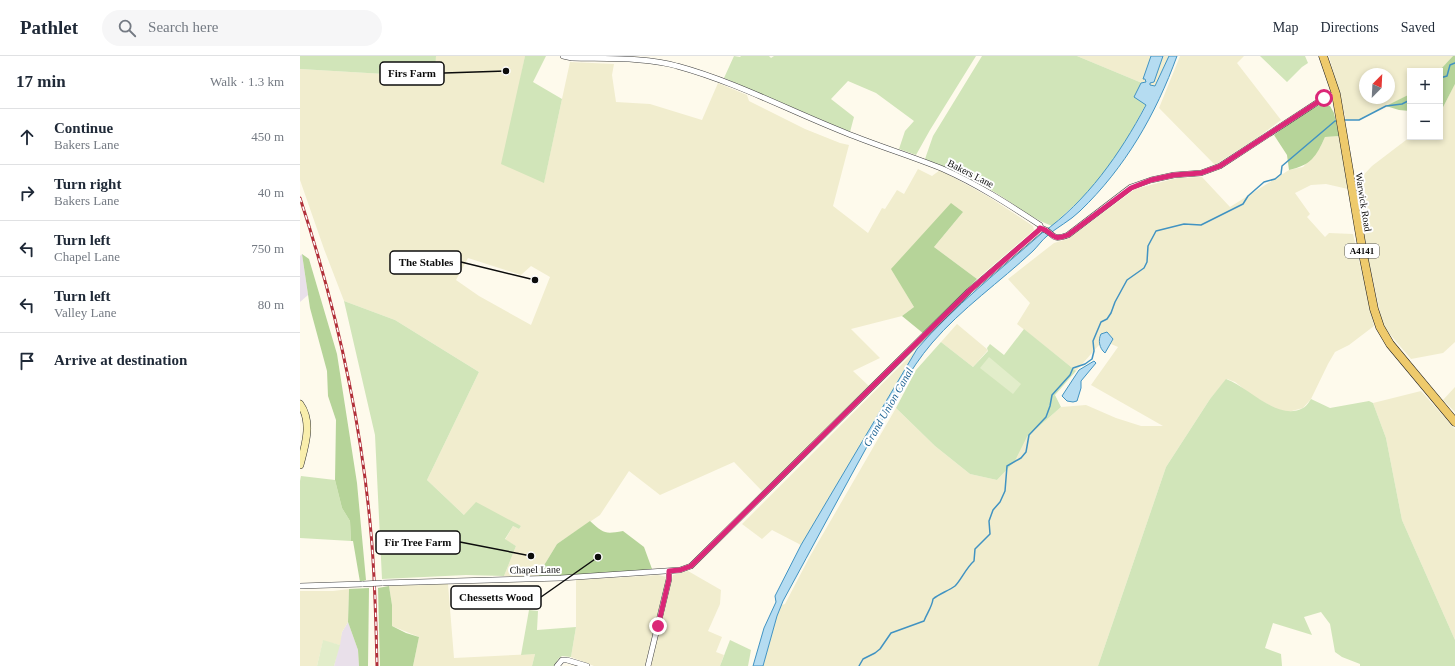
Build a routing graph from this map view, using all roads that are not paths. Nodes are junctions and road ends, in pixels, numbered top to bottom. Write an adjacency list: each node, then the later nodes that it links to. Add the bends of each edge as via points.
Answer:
1 (563, 56): 4 (street, Bakers Lane, via 676,65 748,90 847,134 953,174 991,193)
2 (1323, 56): 3 (main road, Warwick Road / A4141)
3 (1336, 94): 4 (street, Bakers Lane, via 1324,98 1220,166 1201,173 1151,180 1131,188 1068,235 1053,237); 6 (main road, Warwick Road / A4141, via 1364,259 1380,327 1390,344)
4 (1043, 228): 8 (street, Chapel Lane, via 964,297 691,566)
5 (300, 404): 7 (street, via 304,409 307,433)
6 (1455, 422)
7 (300, 465)
8 (669, 571): 9 (street, Chapel Lane, bridge, via 568,578); 12 (street)
9 (300, 586)
10 (557, 666): 11 (street, via 562,660 567,660)
11 (587, 666)
12 (648, 666)

